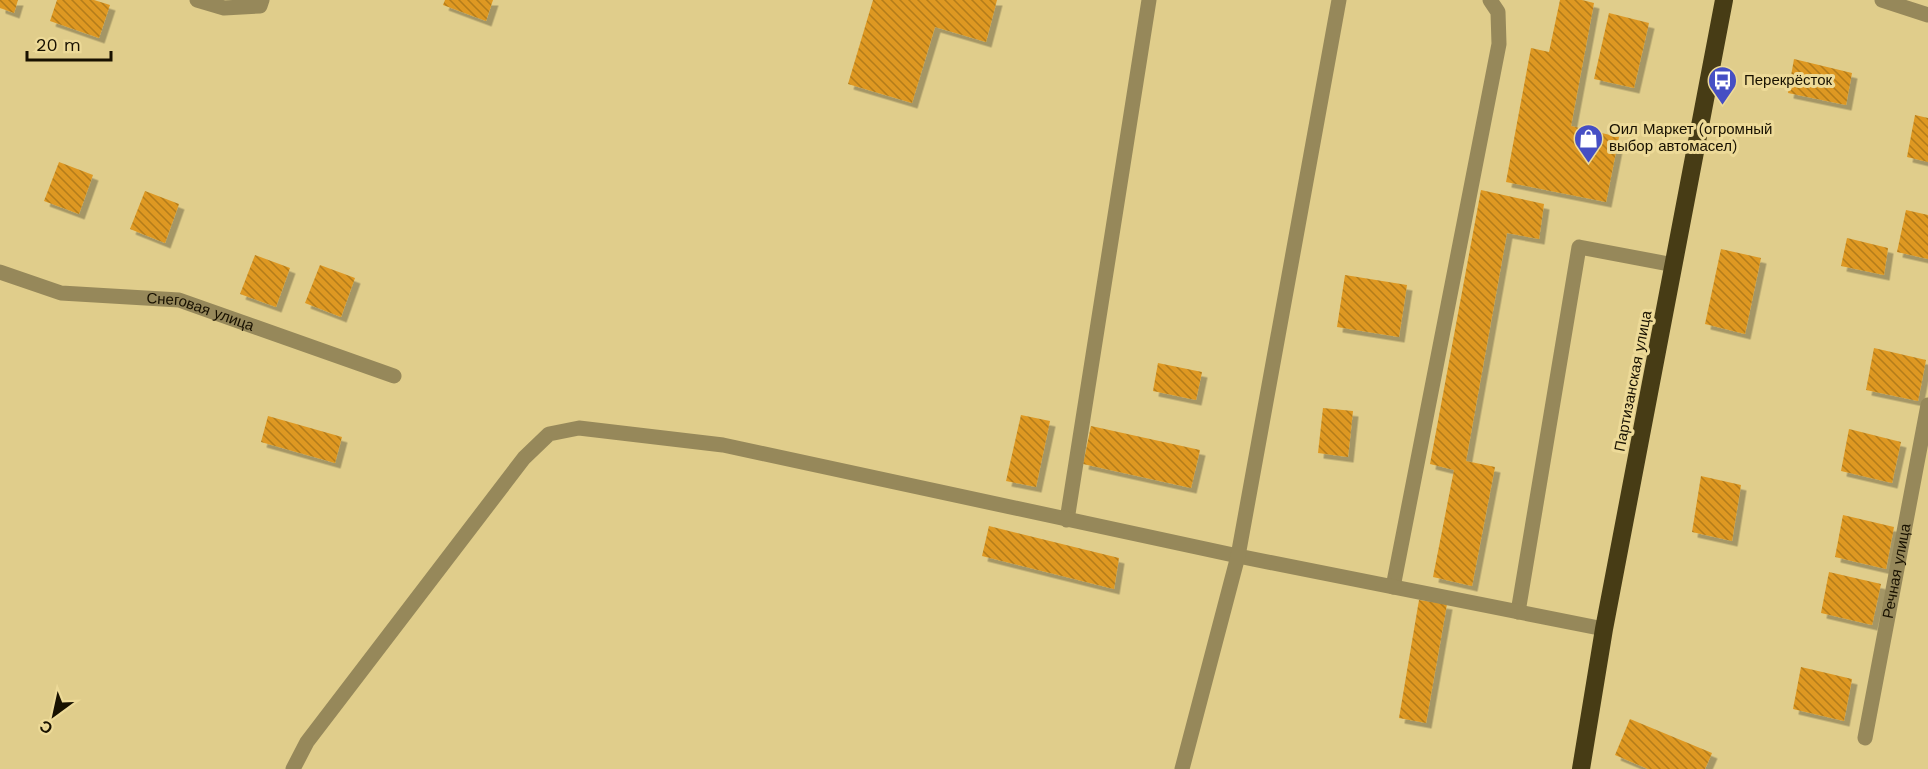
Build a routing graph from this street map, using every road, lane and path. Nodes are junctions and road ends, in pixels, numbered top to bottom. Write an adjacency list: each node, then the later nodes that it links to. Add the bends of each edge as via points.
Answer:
1 (197, 0): 2 (street, via 224,8 260,6)
2 (262, 0)
3 (1149, 0): 13 (street)
4 (1339, 0): 14 (street)
5 (1490, 0): 15 (street, via 1498,12 1499,44)
6 (1724, 0): 9 (highway, Партизанская улица)
7 (1882, 0): 8 (street)
8 (1928, 15)
9 (1674, 264): 16 (street, via 1579,247); 17 (highway, Партизанская улица)
10 (0, 272): 11 (street, Снеговая улица, via 61,292 179,300)
11 (394, 376)
12 (1928, 405): 18 (street, Речная улица)
13 (1067, 520): 14 (street); 19 (street, via 723,445 579,428 549,434 524,458 336,704 307,742)
14 (1238, 556): 15 (street); 20 (street)
15 (1393, 587): 16 (street)
16 (1518, 612): 17 (street)
17 (1604, 629): 21 (highway, Партизанская улица)
18 (1865, 738)
19 (293, 769)
20 (1182, 769)
21 (1581, 769)

